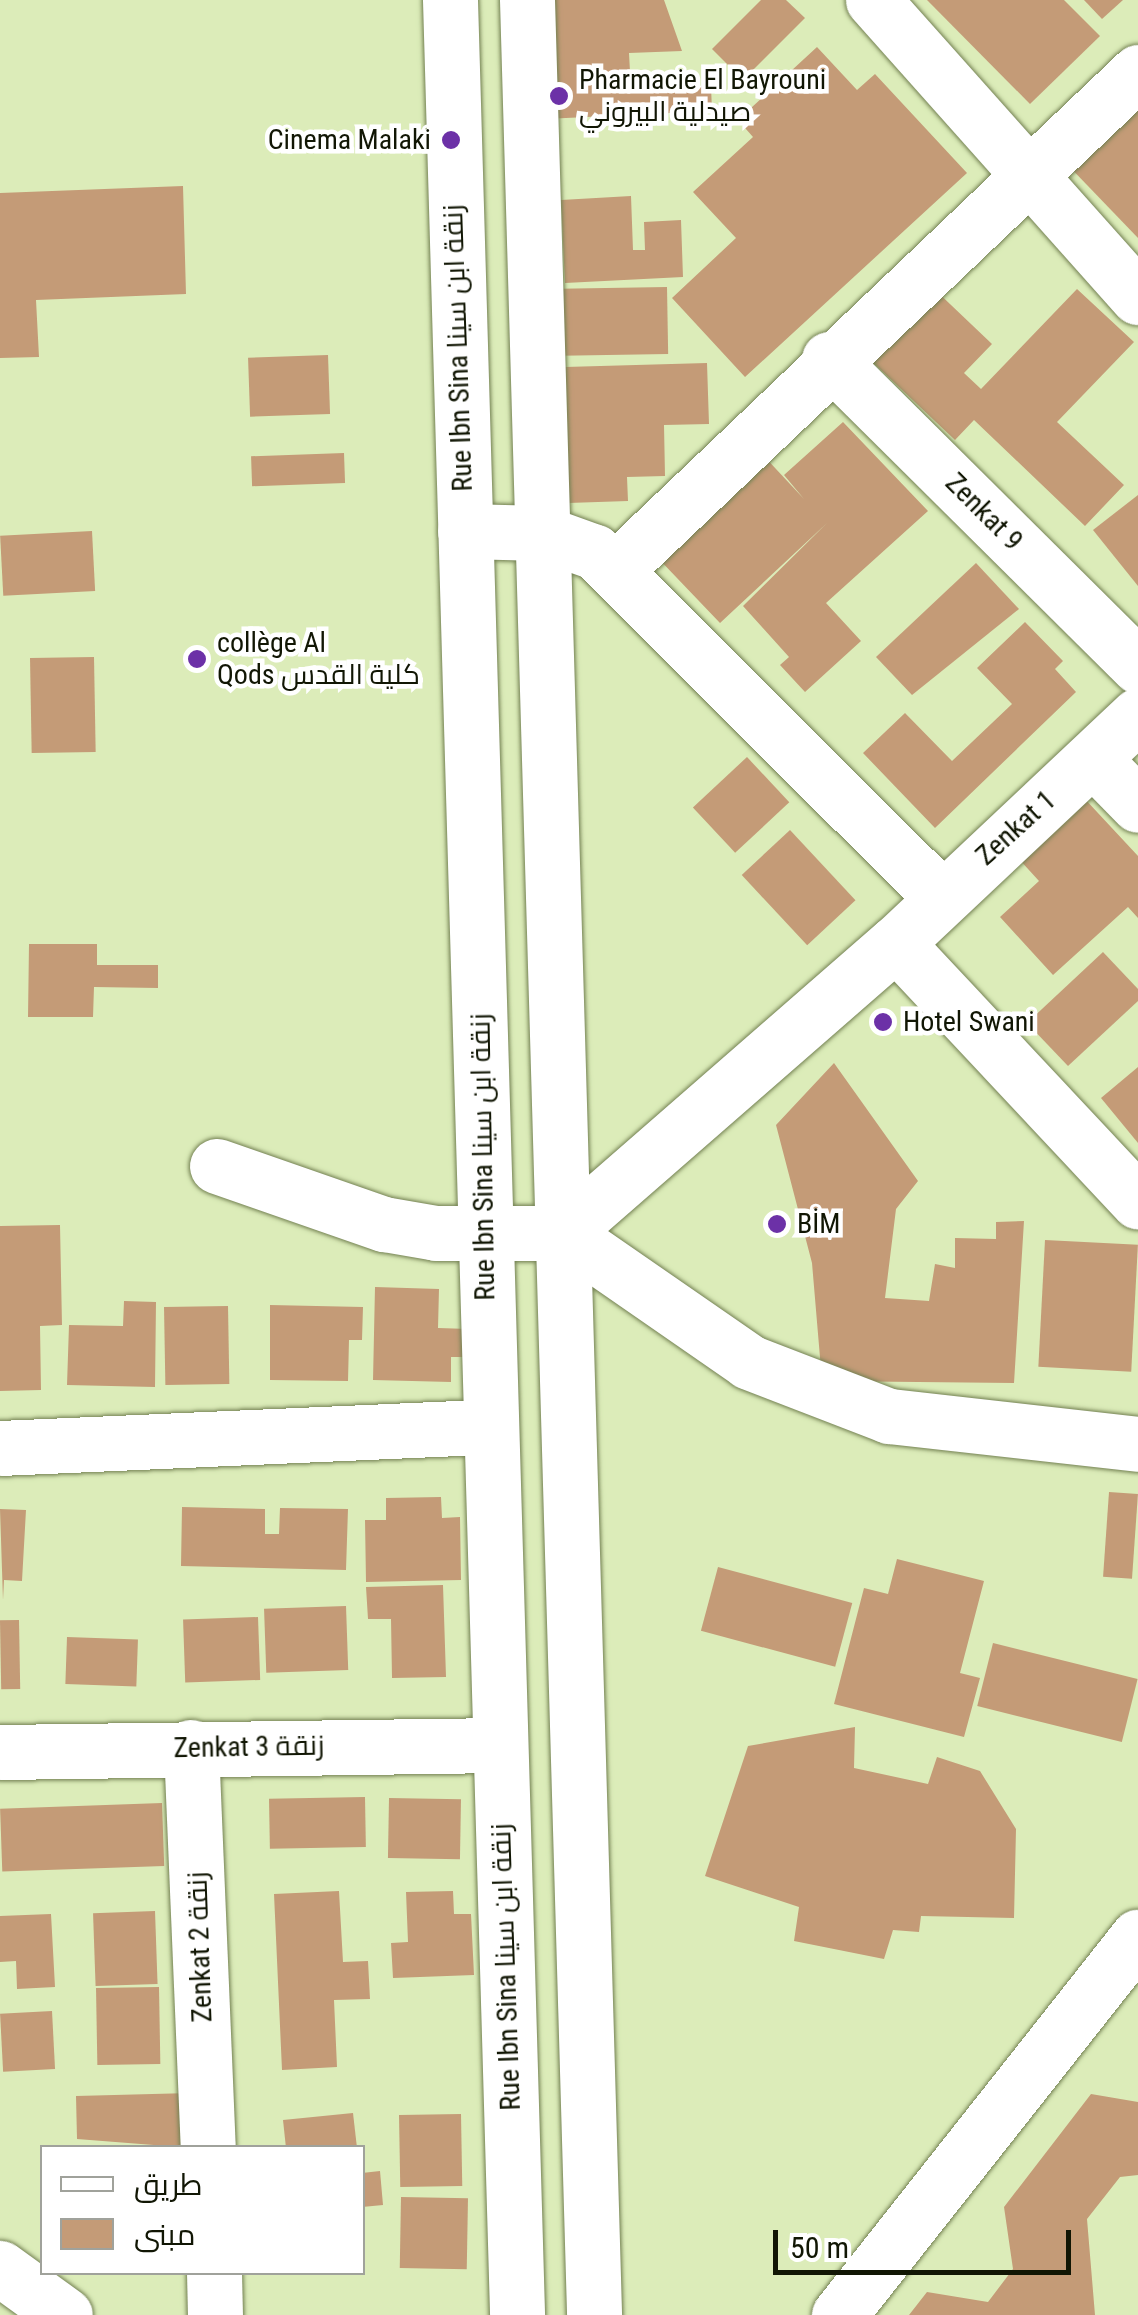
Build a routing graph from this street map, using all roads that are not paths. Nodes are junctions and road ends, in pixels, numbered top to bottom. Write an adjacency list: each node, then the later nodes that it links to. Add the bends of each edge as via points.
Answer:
1 (450, 0): 8 (street, Rue Ibn Sina زنقة ابن سينا)
2 (527, 0): 9 (street)
3 (873, 0): 5 (street)
4 (1138, 72): 5 (street)
5 (1028, 174): 6 (street); 7 (street)
6 (1138, 297)
7 (830, 359): 10 (street); 11 (street, Zenkat 9)
8 (465, 531): 9 (street); 20 (street, Rue Ibn Sina زنقة ابن سينا)
9 (542, 534): 10 (street, via 595,552); 19 (street)
10 (615, 570): 15 (street)
11 (1138, 666)
12 (1138, 714): 13 (street, Zenkat 1)
13 (1094, 759): 14 (street); 15 (street, Zenkat 1)
14 (1138, 805)
15 (940, 896): 16 (street, Zenkat 1)
16 (896, 943): 18 (street); 19 (street, Zenkat 1)
17 (216, 1166): 20 (street, via 384,1224)
18 (1138, 1202)
19 (562, 1233): 20 (street); 22 (street, via 690,1327 816,1392 968,1430); 32 (street)
20 (487, 1236): 21 (street, Rue Ibn Sina زنقة ابن سينا)
21 (488, 1427): 23 (street); 24 (street, Rue Ibn Sina زنقة ابن سينا)
22 (1138, 1444)
23 (0, 1448)
24 (498, 1744): 25 (street, Zenkat 3 زنقة); 31 (street, Rue Ibn Sina زنقة ابن سينا)
25 (191, 1747): 26 (street, Zenkat 3 زنقة); 28 (street, Zenkat 2 زنقة)
26 (0, 1752)
27 (1133, 1954): 33 (street)
28 (208, 2145)
29 (214, 2275): 30 (street)
30 (216, 2315)
31 (518, 2315)
32 (594, 2315)
33 (839, 2315)

